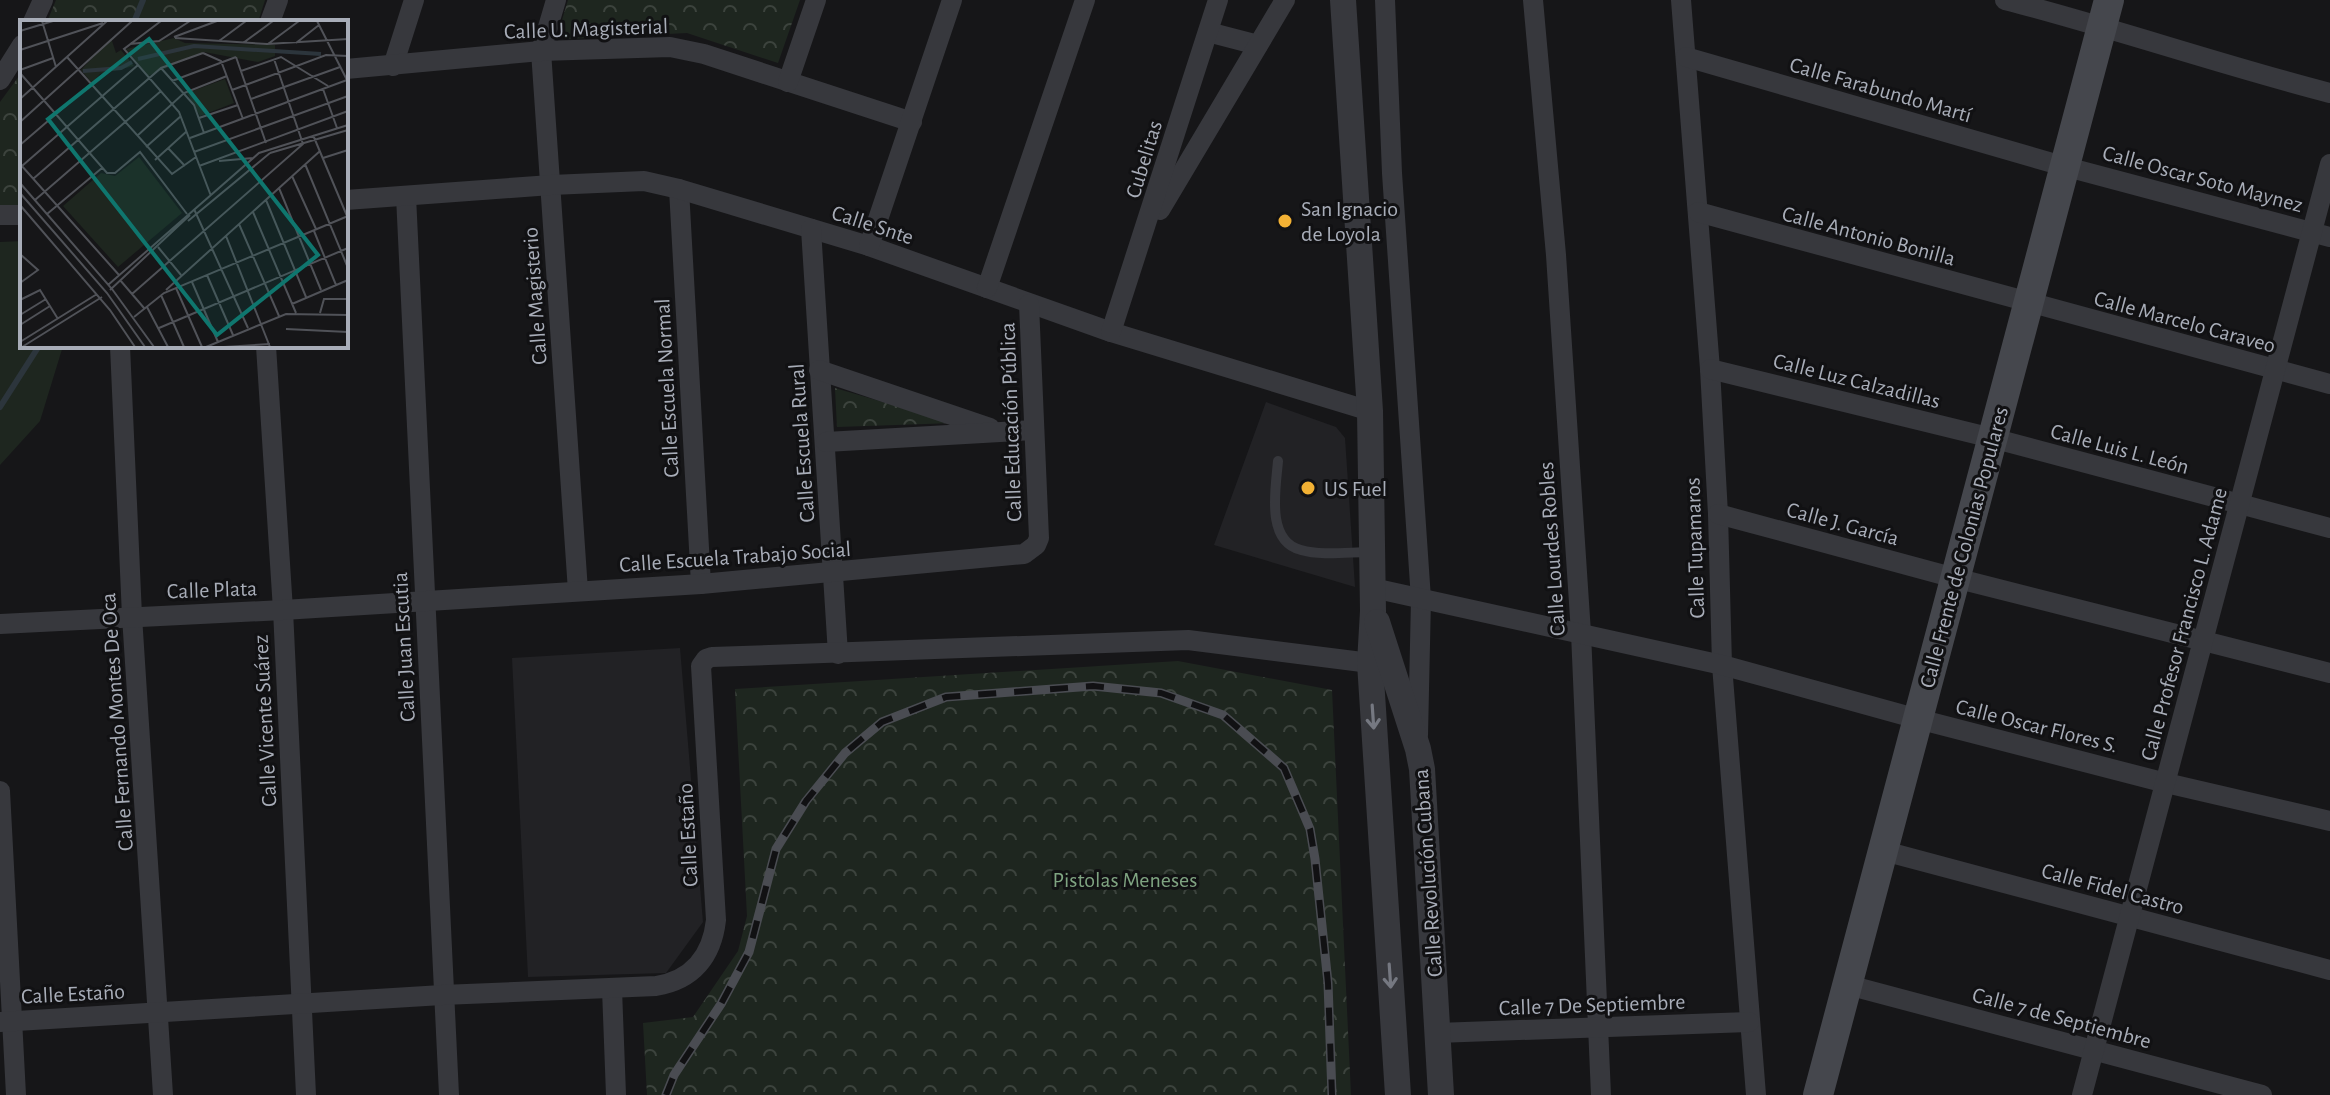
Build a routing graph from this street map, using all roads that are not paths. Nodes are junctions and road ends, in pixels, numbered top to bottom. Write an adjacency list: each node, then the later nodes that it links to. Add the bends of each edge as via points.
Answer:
1 (43, 0): 16 (street)
2 (278, 0): 17 (street)
3 (414, 0): 23 (street)
4 (556, 0): 21 (street, Calle Magisterio)
5 (816, 0): 26 (street)
6 (952, 0): 28 (street)
7 (1085, 0): 40 (street)
8 (1218, 0): 18 (street, Cubelitas)
9 (1285, 0): 19 (street)
10 (1343, 0): 50 (street, Calle Revolución Cubana)
11 (1385, 0): 66 (street)
12 (1533, 0): 71 (street, Calle Lourdes Robles)
13 (1681, 0): 22 (street, Calle Tupamaros)
14 (2005, 0): 15 (street)
15 (2105, 12): 27 (street, via 2264,76); 30 (main road, Calle Frente de Colonias Populares)
16 (34, 20)
17 (271, 20)
18 (1208, 32): 19 (street); 38 (street, Cubelitas)
19 (1258, 45): 38 (street)
20 (20, 48): 25 (street)
21 (541, 51): 23 (street, Calle U. Magisterial); 26 (street, Calle U. Magisterial, via 670,47); 31 (street, Calle Magisterio)
22 (1686, 57): 30 (street, Calle Farabundo Martí); 35 (street, Calle Tupamaros)
23 (393, 66): 24 (street, Calle U. Magisterial)
24 (348, 69)
25 (0, 80)
26 (788, 82): 28 (street, Calle U. Magisterial)
27 (2330, 93)
28 (912, 122): 39 (street)
29 (2330, 164): 37 (street, Calle Profesor Francisco L. Adame)
30 (2063, 166): 37 (street, Calle Oscar Soto Maynez); 41 (main road, Calle Frente de Colonias Populares)
31 (551, 185): 32 (street, Calle Snte, via 644,181); 33 (street, Calle Snte); 64 (street, Calle Magisterio)
32 (679, 189): 36 (street, Calle Snte); 63 (street, Calle Escuela Normal)
33 (406, 196): 34 (street, Calle Snte); 67 (street, Calle Juan Escutia)
34 (348, 200)
35 (1698, 212): 41 (street, Calle Antonio Bonilla); 46 (street, Calle Tupamaros)
36 (811, 229): 39 (street, Calle Snte); 47 (street, Calle Escuela Rural)
37 (2321, 235): 48 (street, Calle Profesor Francisco L. Adame)
38 (1143, 238): 43 (street, Cubelitas)
39 (869, 246): 40 (street, Calle Snte)
40 (987, 288): 42 (street, Calle Snte)
41 (2027, 303): 48 (street, Calle Marcelo Caraveo); 53 (main road, Calle Frente de Colonias Populares)
42 (1029, 304): 43 (street, Calle Snte); 51 (street, Calle Educación Pública)
43 (1111, 332): 50 (street, Calle Snte)
44 (120, 348): 69 (street, Calle Fernando Montes De Oca)
45 (266, 348): 68 (street, Calle Vicente Suárez)
46 (1710, 369): 53 (street, Calle Luz Calzadillas); 57 (street, Calle Tupamaros)
47 (819, 370): 52 (street); 54 (street, Calle Escuela Rural)
48 (2276, 370): 49 (street, Calle Marcelo Caraveo); 56 (street, Calle Profesor Francisco L. Adame)
49 (2330, 384)
50 (1370, 411): 60 (street, Calle Revolución Cubana)
51 (1034, 430): 52 (street); 59 (street, Calle Educación Pública)
52 (999, 432): 54 (street)
53 (1992, 438): 56 (street, Calle Luis L. León); 62 (main road, Calle Frente de Colonias Populares)
54 (826, 442): 61 (street, Calle Escuela Rural)
55 (1278, 461): 60 (lane, via 1277,521 1291,546 1302,551)
56 (2240, 505): 58 (street, Calle Luis L. León); 72 (street, Calle Profesor Francisco L. Adame)
57 (1718, 514): 62 (street, Calle J. García); 75 (street, Calle Tupamaros)
58 (2330, 528)
59 (1039, 538): 61 (street, Calle Escuela Trabajo Social, via 1024,554)
60 (1371, 552): 65 (street, Calle Revolución Cubana)
61 (833, 573): 63 (street, Calle Escuela Trabajo Social); 73 (street, Calle Escuela Rural)
62 (1955, 578): 72 (street, Calle J. García); 77 (main road, Calle Frente de Colonias Populares)
63 (701, 584): 64 (street, Calle Escuela Trabajo Social)
64 (578, 591): 67 (street, Calle Escuela Trabajo Social)
65 (1373, 599): 66 (street, Calle Oscar Flores S.); 74 (street, Calle Revolución Cubana); 78 (street, Calle Revolución Cubana)
66 (1421, 599): 71 (street, Calle Oscar Flores S.); 78 (street)
67 (426, 601): 68 (street, Calle Plata); 87 (street, Calle Juan Escutia)
68 (283, 610): 69 (street, Calle Plata); 88 (street, Calle Vicente Suárez)
69 (132, 616): 70 (street, Calle Plata); 89 (street, Calle Fernando Montes De Oca)
70 (0, 624)
71 (1581, 633): 75 (street, Calle Oscar Flores S.); 92 (street, Calle Lourdes Robles)
72 (2204, 641): 76 (street, Calle J. García); 79 (street, Calle Profesor Francisco L. Adame)
73 (838, 654): 74 (street, Calle Estaño, via 1188,640); 86 (street, Calle Estaño, via 712,657 703,662 713,941 707,955 682,978)
74 (1370, 663): 100 (street, Calle Revolución Cubana, one-way to 100)
75 (1722, 665): 77 (street, Calle Oscar Flores S.); 91 (street, Calle Tupamaros)
76 (2330, 673)
77 (1918, 719): 79 (street, Calle Oscar Flores S.); 82 (main road, Calle Frente de Colonias Populares)
78 (1418, 749): 93 (street, Calle Revolución Cubana)
79 (2166, 783): 81 (street, Calle Oscar Flores S.); 83 (street, Calle Profesor Francisco L. Adame)
80 (0, 791): 90 (street)
81 (2330, 821)
82 (1884, 851): 83 (street, Calle Fidel Castro); 85 (main road, Calle Frente de Colonias Populares)
83 (2129, 918): 84 (street, Calle Fidel Castro); 94 (street, Calle Profesor Francisco L. Adame)
84 (2330, 970)
85 (1848, 985): 94 (street, Calle 7 de Septiembre); 104 (main road, Calle Frente de Colonias Populares)
86 (612, 989): 87 (street, Calle Estaño); 99 (street)
87 (442, 995): 88 (street, Calle Estaño); 98 (street, Calle Juan Escutia)
88 (301, 1003): 89 (street, Calle Estaño); 97 (street, Calle Vicente Suárez)
89 (159, 1012): 90 (street, Calle Estaño); 96 (street, Calle Fernando Montes De Oca)
90 (6, 1021): 95 (street)
91 (1749, 1022): 92 (street, Calle 7 De Septiembre); 103 (street, Calle Tupamaros)
92 (1597, 1028): 93 (street, Calle 7 De Septiembre); 102 (street, Calle Lourdes Robles)
93 (1437, 1033): 101 (street, Calle Revolución Cubana)
94 (2094, 1050): 105 (street, Calle Profesor Francisco L. Adame); 106 (street, Calle 7 de Septiembre)
95 (16, 1095)
96 (163, 1095)
97 (306, 1095)
98 (449, 1095)
99 (616, 1095)
100 (1398, 1095)
101 (1441, 1095)
102 (1601, 1095)
103 (1756, 1095)
104 (1818, 1095)
105 (2082, 1095)
106 (2262, 1095)

